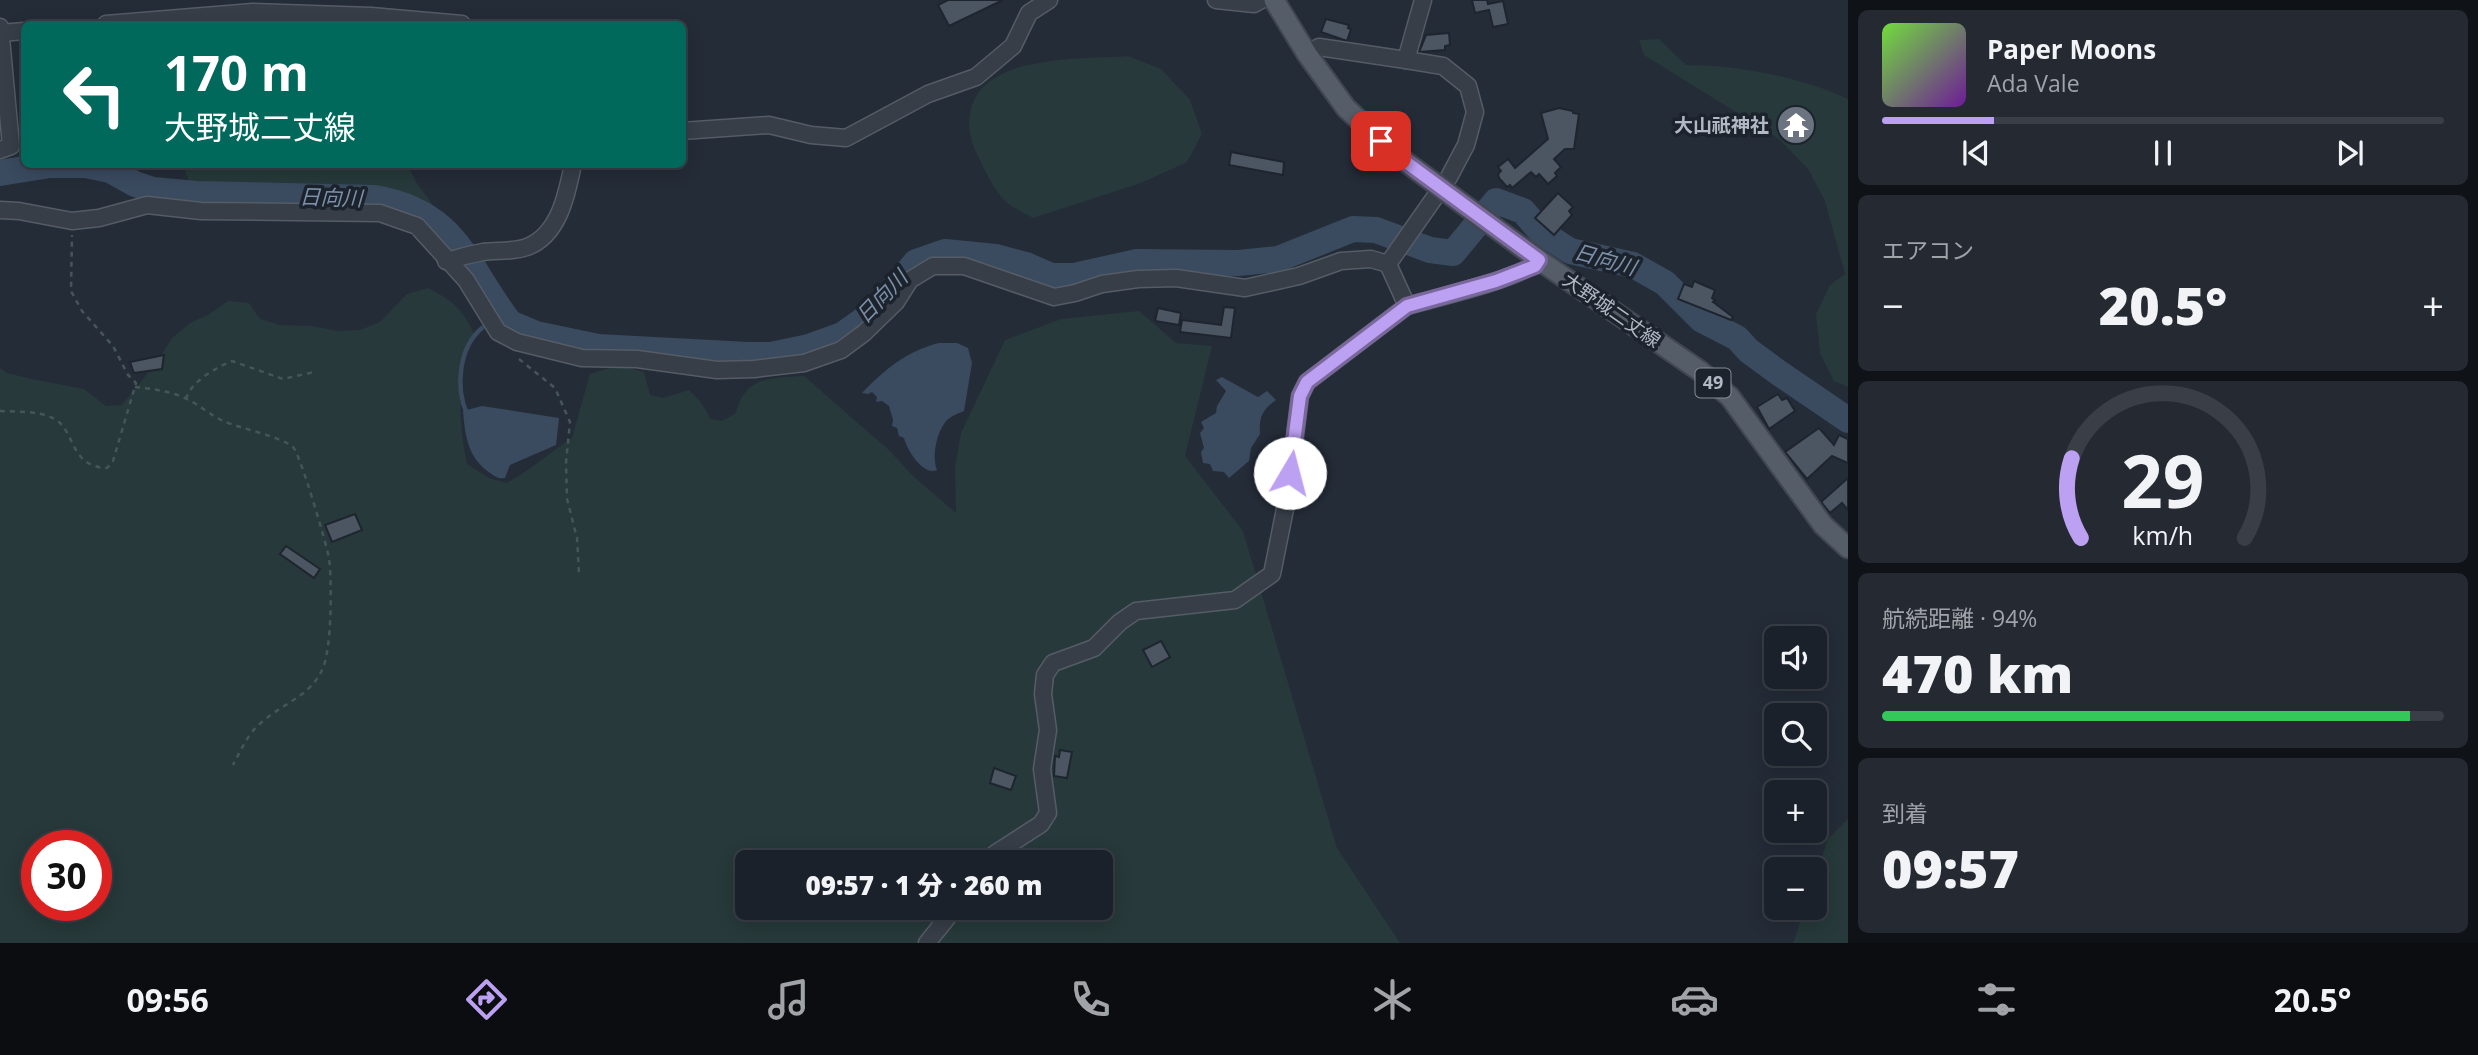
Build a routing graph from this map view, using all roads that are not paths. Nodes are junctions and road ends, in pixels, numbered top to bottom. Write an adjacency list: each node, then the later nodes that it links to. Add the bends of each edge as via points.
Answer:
1 (1048, 0): 6 (street)
2 (1216, 0): 3 (street, via 1254,5)
3 (1261, 0)
4 (1274, 0): 12 (main road, 大野城二丈線 / 49)
5 (1423, 0): 13 (street)
6 (1026, 6): 14 (street, via 1013,47 976,77 928,94 846,138 769,125)
7 (143, 21): 8 (street, via 253,12)
8 (428, 21)
9 (0, 27): 11 (street)
10 (21, 31): 11 (street)
11 (1, 33): 15 (street, via 10,145)
12 (1307, 54): 13 (street, via 1319,47); 19 (main road, 大野城二丈線 / 49, bridge, via 1346,108 1399,157)
13 (1406, 60): 18 (street, via 1443,66 1468,86 1475,112 1455,166)
14 (686, 131)
15 (0, 150)
16 (572, 168): 20 (street, via 559,214 539,239 526,247)
17 (0, 210): 20 (street, via 72,221 147,205 201,211 380,212 416,226)
18 (1392, 259): 20 (street, via 1341,261 1245,288 1176,278 1138,279 1054,297 964,266 933,266 910,280 896,302 841,349 804,363 717,370 636,359 582,358 534,348 498,332 466,280); 21 (street)
19 (1539, 260): 21 (street, via 1535,266 1496,281); 22 (main road, 大野城二丈線 / 49, via 1700,371 1730,397 1823,525)
20 (446, 261)
21 (1407, 306): 23 (street, via 1307,382 1300,396 1272,574 1235,600 1136,611 1094,648 1053,663 1045,676 1043,694 1048,730 1042,769 1048,813 1041,824)
22 (1848, 548)
23 (1001, 850)
24 (945, 920): 25 (street)
25 (927, 943)

